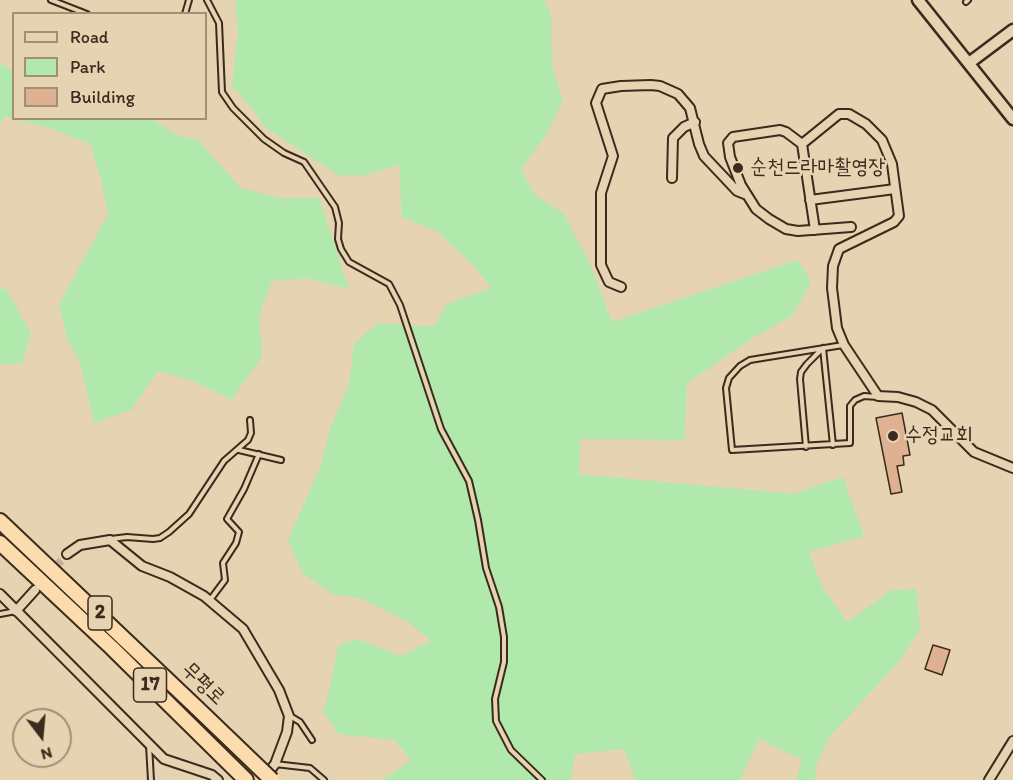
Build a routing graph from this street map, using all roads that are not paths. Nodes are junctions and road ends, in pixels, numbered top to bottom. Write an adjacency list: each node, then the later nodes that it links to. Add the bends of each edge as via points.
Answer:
1 (51, 0): 4 (lane)
2 (207, 0): 49 (lane, via 219,23 222,92 232,108 264,139 304,162 335,207 338,239 345,255 350,262 389,284 400,304 441,429 469,481 486,568 499,607 504,662 495,699 496,721 511,750)
3 (918, 0): 6 (street)
4 (82, 12)
5 (1013, 30): 6 (street)
6 (969, 63): 7 (street)
7 (1013, 119)
8 (695, 122): 10 (street, via 673,138); 12 (street, via 704,156 737,191); 16 (street, via 684,100 660,86 608,87 598,96 596,103 613,156 601,193 602,265 609,282)
9 (802, 144): 11 (street, via 839,114 849,114 882,140 892,164); 12 (street, via 780,130 733,137 728,143 730,157); 13 (street)
10 (672, 177)
11 (895, 189): 13 (street); 17 (street, via 899,216 839,249 832,266 837,328)
12 (748, 196): 15 (street, via 756,208 786,229)
13 (810, 200): 15 (street)
14 (851, 227): 15 (street)
15 (815, 230)
16 (621, 287)
17 (844, 345): 18 (lane); 19 (street, via 878,396)
18 (823, 348): 21 (lane); 22 (lane, via 801,372); 22 (lane, via 750,360 729,378 726,388 732,450)
19 (886, 397): 21 (lane, via 864,396 855,400 850,406 850,443); 26 (street, via 916,402 932,410 974,452)
20 (250, 420): 23 (lane, via 251,433)
21 (833, 445): 22 (lane)
22 (806, 447)
23 (238, 450): 24 (lane); 28 (lane, via 224,461 189,514 170,532 153,539)
24 (259, 454): 25 (lane); 33 (lane, via 227,519 239,532 223,563 225,580)
25 (281, 460)
26 (1013, 468)
27 (0, 521): 47 (highway, 무평로 / 2, bridge)
28 (110, 540): 30 (street, via 80,545); 33 (street, via 142,566 170,577)
29 (0, 543): 37 (highway, 2, via 112,648 119,662)
30 (67, 554)
31 (35, 590): 34 (street)
32 (0, 594): 34 (street)
33 (210, 601): 36 (street, via 243,629 279,690)
34 (16, 610): 35 (lane); 40 (street)
35 (0, 614)
36 (289, 716): 38 (lane, via 300,722); 41 (street)
37 (185, 727): 44 (highway, 2); 45 (highway, 무평로 / 17)
38 (312, 741)
39 (1013, 741): 50 (street)
40 (148, 745): 42 (lane); 43 (street, via 164,759)
41 (275, 764): 46 (street); 48 (lane, via 310,768)
42 (151, 780)
43 (218, 780)
44 (235, 780)
45 (246, 780)
46 (263, 780)
47 (272, 780)
48 (324, 780)
49 (542, 780)
50 (989, 780)

